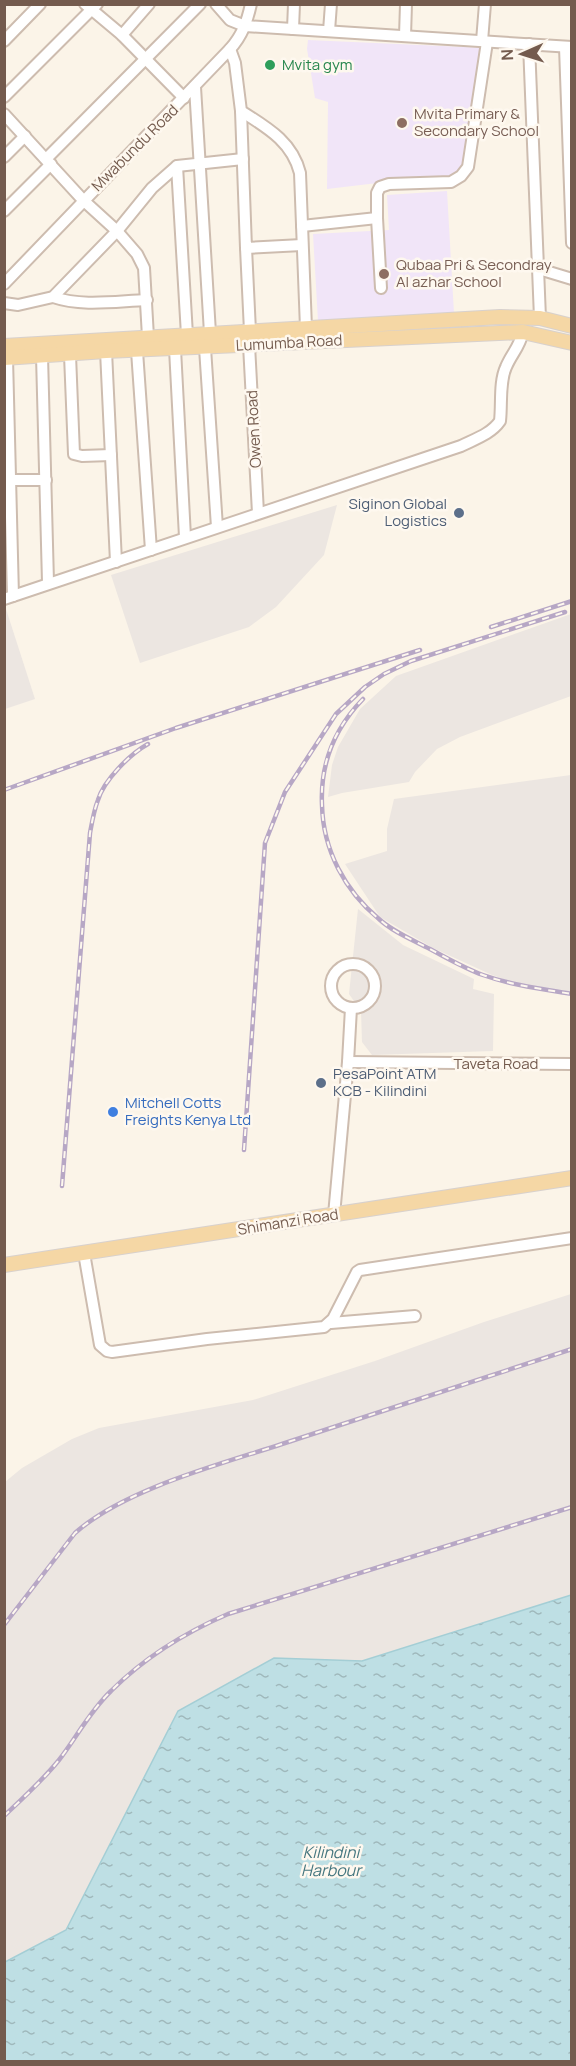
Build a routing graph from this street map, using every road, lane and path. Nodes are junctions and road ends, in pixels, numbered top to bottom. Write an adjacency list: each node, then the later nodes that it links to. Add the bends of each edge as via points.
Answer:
1 (40, 4): 16 (street)
2 (149, 4): 14 (street)
3 (200, 4): 21 (street)
4 (216, 4): 11 (street, via 226,17)
5 (251, 4): 11 (street, Mwabundu Road)
6 (294, 4): 12 (street)
7 (332, 4): 13 (street)
8 (406, 4): 15 (street)
9 (485, 4): 17 (street)
10 (91, 7): 14 (street); 23 (street)
11 (245, 26): 12 (street); 20 (street, Mwabundu Road)
12 (293, 29): 13 (street)
13 (329, 31): 15 (street)
14 (122, 35): 21 (street)
15 (405, 36): 17 (street)
16 (4, 41)
17 (484, 41): 18 (street); 35 (street, via 468,166 451,182 380,187)
18 (529, 44): 19 (street); 41 (street)
19 (568, 47): 38 (street)
20 (230, 50): 22 (street, Mwabundu Road); 25 (street, Owen Road)
21 (145, 59): 24 (street); 30 (street)
22 (195, 87): 24 (street, Mwabundu Road); 31 (street)
23 (4, 97)
24 (184, 98): 33 (street, Mwabundu Road)
25 (241, 111): 29 (street, Owen Road); 36 (street, via 271,130 297,162)
26 (4, 114): 27 (street)
27 (25, 136): 28 (street); 30 (street)
28 (4, 157)
29 (243, 159): 31 (street); 40 (street, Owen Road)
30 (48, 162): 33 (street); 34 (street)
31 (200, 163): 32 (street); 52 (street)
32 (177, 166): 37 (street, via 152,188); 53 (street)
33 (83, 200): 37 (street); 43 (street, Mwabundu Road)
34 (4, 212)
35 (377, 218): 36 (street); 44 (street)
36 (302, 226): 39 (street)
37 (117, 231): 45 (street); 46 (street, via 144,268)
38 (572, 243)
39 (302, 245): 40 (street); 50 (street)
40 (246, 248): 56 (street, Owen Road)
41 (539, 269): 42 (street); 48 (street)
42 (572, 279)
43 (6, 281)
44 (381, 288)
45 (53, 297): 46 (street, via 66,301); 47 (street, via 18,305)
46 (147, 300): 55 (street)
47 (4, 303)
48 (540, 318): 49 (main road, Lumumba Road); 50 (main road, Lumumba Road)
49 (572, 326)
50 (306, 328): 54 (main road, Lumumba Road)
51 (523, 332): 54 (main road, Lumumba Road); 57 (main road, Lumumba Road); 68 (street, via 519,347 506,365 500,421 489,432 461,446)
52 (210, 333): 53 (main road, Lumumba Road); 56 (main road, Lumumba Road)
53 (187, 335): 55 (main road, Lumumba Road)
54 (286, 336): 56 (main road, Lumumba Road)
55 (148, 337): 62 (main road, Lumumba Road)
56 (249, 338): 58 (main road, Lumumba Road); 68 (street, Owen Road)
57 (572, 343)
58 (205, 348): 59 (main road, Lumumba Road); 69 (street)
59 (175, 349): 61 (main road, Lumumba Road); 70 (street)
60 (106, 351): 61 (main road, Lumumba Road); 63 (main road, Lumumba Road); 65 (street)
61 (137, 351): 71 (street)
62 (5, 354): 64 (main road, Lumumba Road); 66 (street)
63 (70, 355): 64 (main road, Lumumba Road); 65 (street, via 74,454)
64 (42, 356): 67 (street)
65 (111, 455): 72 (street)
66 (8, 480): 67 (street); 74 (street)
67 (46, 480): 73 (street)
68 (258, 513): 69 (street)
69 (217, 527): 70 (street)
70 (185, 537): 71 (street)
71 (151, 550): 72 (street)
72 (116, 562): 73 (street)
73 (48, 582): 74 (street)
74 (9, 597)
75 (351, 1008): 75 (street, via 338,1002 331,990 333,975 351,963 365,967 375,986 365,1005); 76 (street)
76 (348, 1062): 77 (street, Taveta Road); 79 (street)
77 (572, 1064)
78 (572, 1178): 79 (main road, Shimanzi Road)
79 (334, 1215): 81 (main road, Shimanzi Road)
80 (572, 1238): 84 (street, via 360,1270)
81 (84, 1253): 82 (main road, Shimanzi Road); 84 (street, via 100,1345 107,1351 324,1327)
82 (4, 1265)
83 (416, 1316): 84 (street)
84 (331, 1323)

